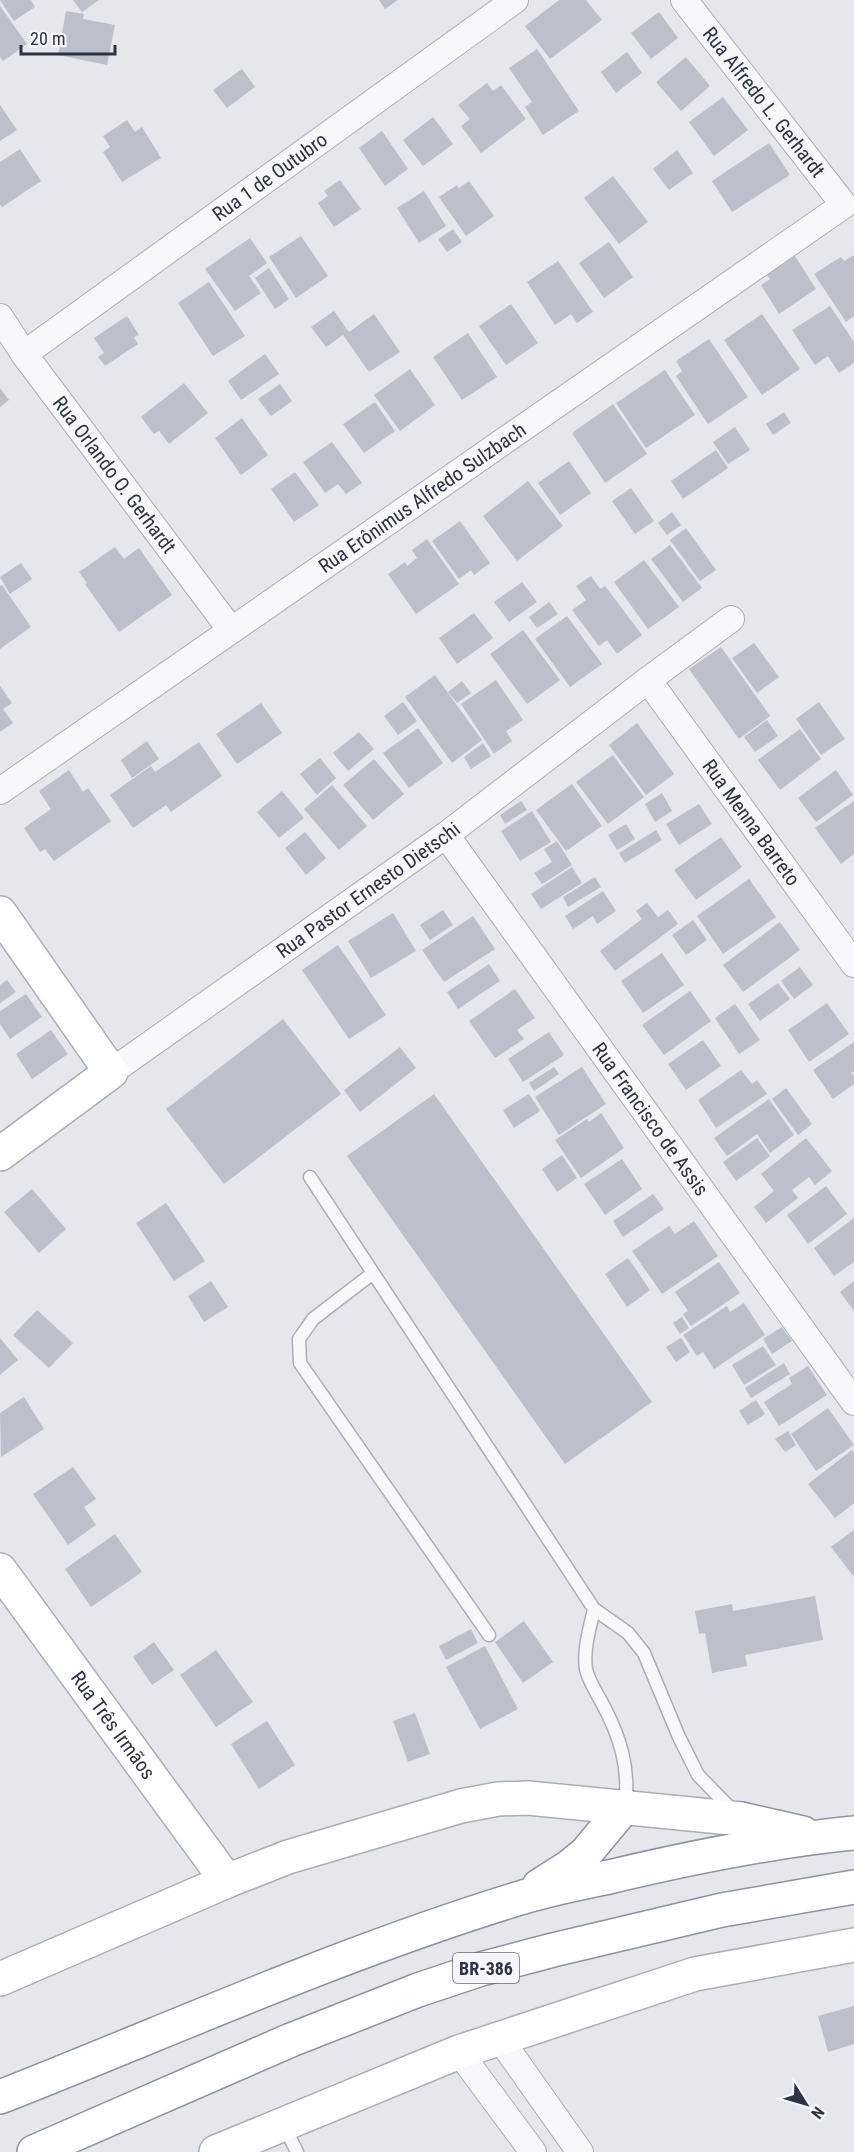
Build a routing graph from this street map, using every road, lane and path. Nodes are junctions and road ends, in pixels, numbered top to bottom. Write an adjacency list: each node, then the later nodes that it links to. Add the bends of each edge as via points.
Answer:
1 (515, 0): 5 (street, Rua 1 de Outubro)
2 (684, 0): 3 (street, Rua Alfredo L. Gerhardt)
3 (844, 205): 7 (street, Rua Erônimus Alfredo Sulzbach)
4 (0, 317): 5 (street, Rua Orlando O. Gerhardt)
5 (24, 354): 7 (street, Rua Orlando O. Gerhardt)
6 (731, 619): 8 (street, Rua Pastor Ernesto Dietschi)
7 (231, 630): 9 (street, Rua Erônimus Alfredo Sulzbach)
8 (648, 680): 10 (street, Rua Pastor Ernesto Dietschi); 12 (street, Rua Menna Barreto)
9 (0, 791)
10 (446, 835): 13 (street, Rua Pastor Ernesto Dietschi); 17 (street, Rua Francisco de Assis)
11 (0, 913): 13 (main road)
12 (854, 964)
13 (111, 1072): 14 (main road, Rua Pastor Ernesto Dietschi)
14 (0, 1154)
15 (310, 1178): 16 (lane)
16 (373, 1273): 19 (lane); 20 (lane, via 313,1319 299,1339 300,1363)
17 (854, 1402)
18 (0, 1570): 25 (main road, Rua Três Irmãos)
19 (594, 1609): 21 (lane, via 586,1671 614,1725 625,1757); 22 (lane, via 628,1633 644,1653 698,1775)
20 (489, 1635)
21 (625, 1806): 22 (main road); 25 (main road, via 498,1799 379,1829); 27 (main road, via 586,1853)
22 (741, 1819): 24 (main road)
23 (854, 1833): 24 (main road)
24 (819, 1836): 27 (main road, via 680,1860)
25 (227, 1881): 29 (main road)
26 (854, 1887): 34 (main road, BR-386, via 722,1910 553,1950 418,1990 291,2040)
27 (522, 1897): 32 (main road, via 266,1989)
28 (854, 1945): 30 (main road, via 695,1974)
29 (0, 1979)
30 (500, 2039): 31 (main road); 38 (street)
31 (459, 2052): 33 (main road); 37 (street)
32 (0, 2097)
33 (282, 2123): 35 (main road); 36 (lane)
34 (34, 2152)
35 (216, 2152)
36 (297, 2152)
37 (533, 2152)
38 (580, 2152)

